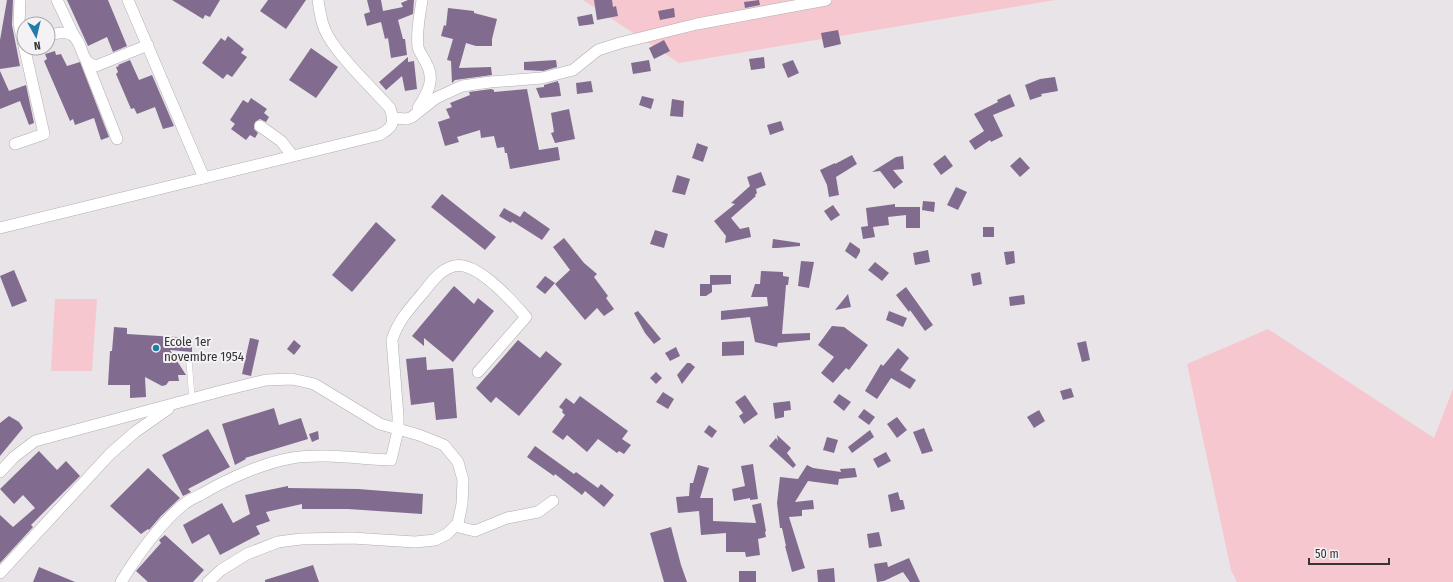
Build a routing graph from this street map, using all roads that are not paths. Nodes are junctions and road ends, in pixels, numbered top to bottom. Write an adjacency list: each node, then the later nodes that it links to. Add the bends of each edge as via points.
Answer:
1 (20, 0): 7 (street)
2 (57, 0): 9 (street)
3 (128, 0): 10 (street)
4 (318, 0): 14 (street, via 327,35 339,52 390,108)
5 (422, 0): 13 (street, via 418,48 429,67 431,80 428,92)
6 (826, 0): 13 (street, via 697,24 620,43 598,50 573,70 542,78 462,86 436,98)
7 (19, 16)
8 (56, 34): 9 (street, via 70,33)
9 (74, 36): 12 (street)
10 (148, 45): 12 (street, via 104,64 92,66); 19 (street)
11 (27, 56): 17 (street, via 44,134)
12 (87, 63): 16 (street)
13 (412, 116): 14 (street, via 407,119)
14 (393, 118): 18 (street, via 392,126 379,135)
15 (260, 126): 18 (street, via 282,141)
16 (117, 139)
17 (15, 144)
18 (292, 155): 19 (street)
19 (204, 178): 20 (street)
20 (0, 228)
21 (189, 360): 23 (lane)
22 (478, 372): 25 (street, via 526,317 502,290 469,267 459,265 450,267 436,277 395,329 392,340)
23 (192, 399): 24 (street); 25 (street, via 266,380 292,379 314,384 380,424)
24 (178, 402): 26 (street, via 35,440); 29 (street, via 135,432 110,454)
25 (398, 430): 28 (street, via 444,445 458,462 463,480 462,504); 30 (street, via 391,460 313,456 291,458 219,484 184,504 135,559)
26 (0, 472)
27 (553, 500): 28 (street, via 538,512 507,518 474,531)
28 (455, 526): 31 (street, via 435,540 415,542 352,538 278,542 247,554 221,570)
29 (0, 573)
30 (121, 582)
31 (208, 582)

